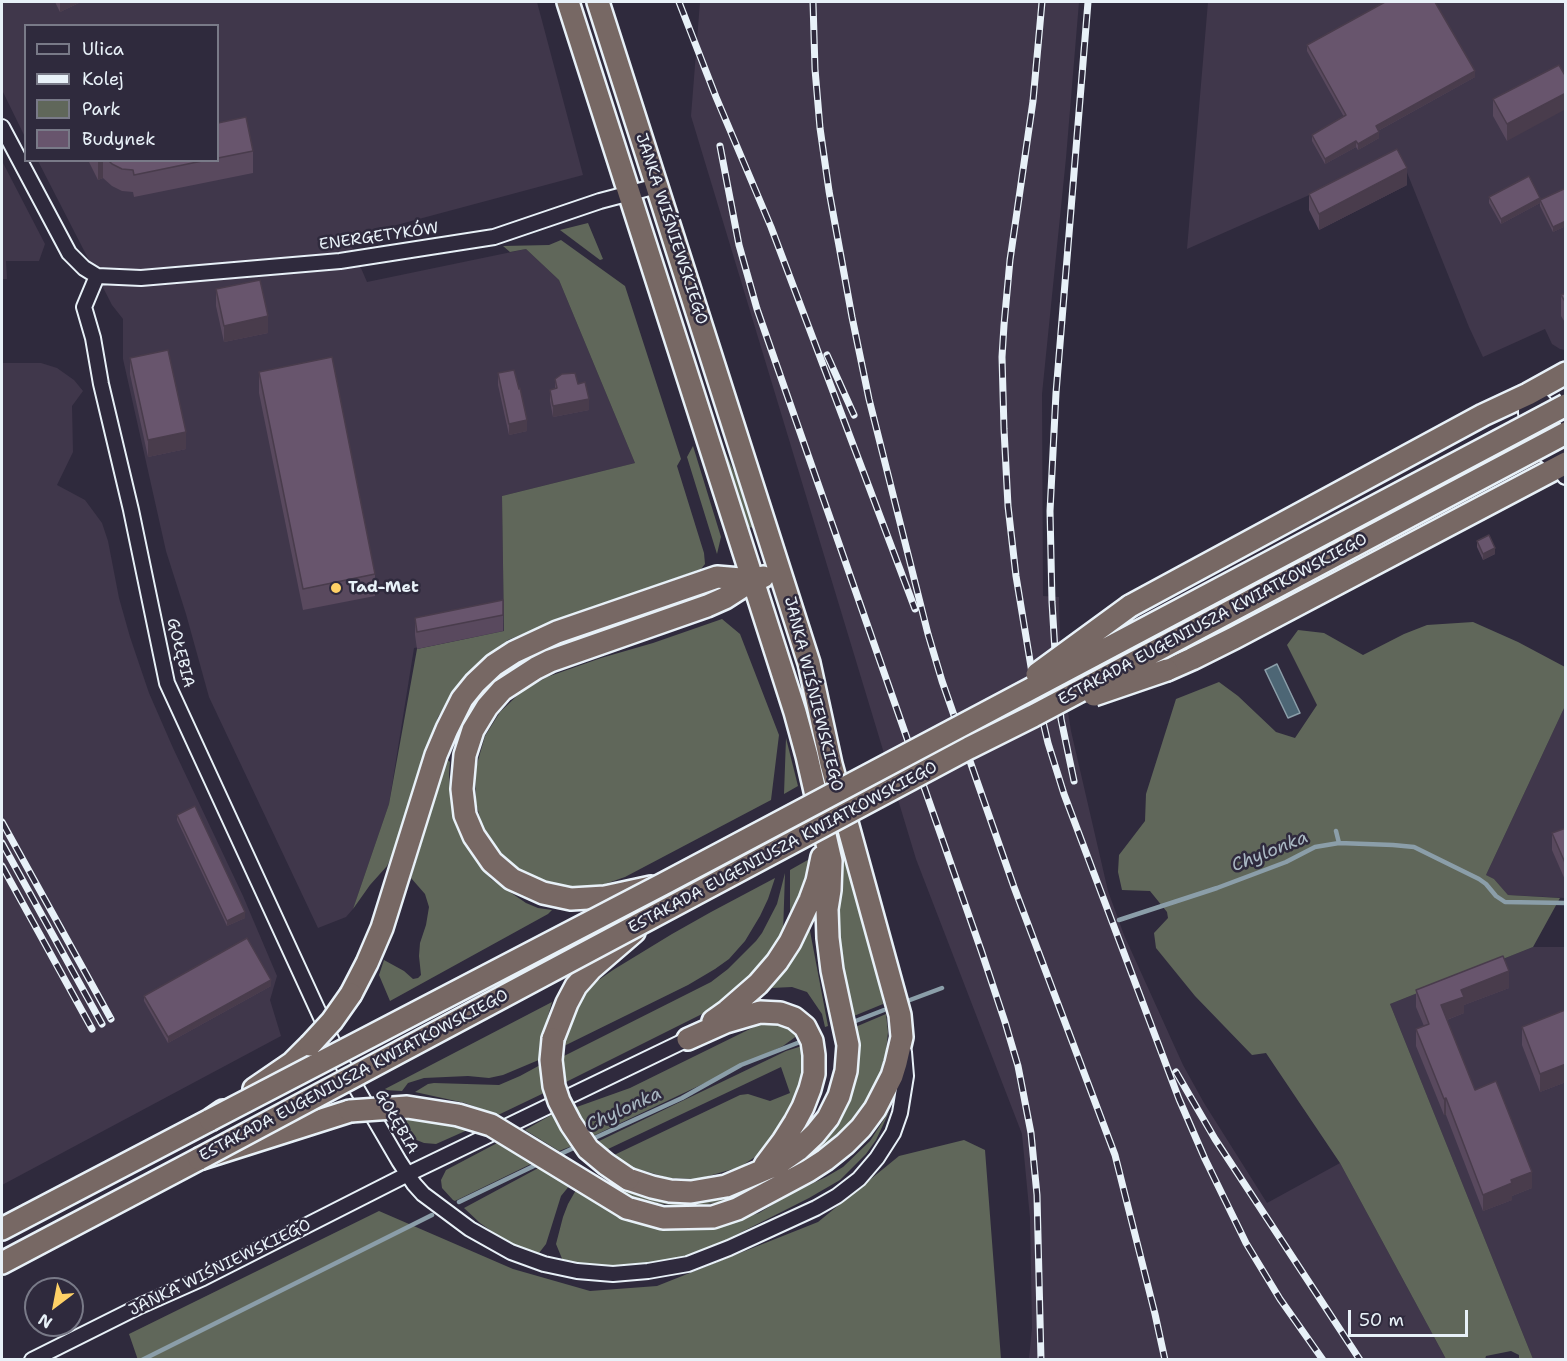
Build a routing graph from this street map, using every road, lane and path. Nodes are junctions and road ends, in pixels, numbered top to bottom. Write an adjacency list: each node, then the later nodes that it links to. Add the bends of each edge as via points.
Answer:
1 (568, 2): 5 (highway, JANKA WIŚNIEWSKIEGO)
2 (598, 2): 4 (highway, JANKA WIŚNIEWSKIEGO)
3 (2, 127): 6 (street, via 69,253)
4 (657, 186): 5 (street, ENERGETYKÓW); 12 (highway, JANKA WIŚNIEWSKIEGO)
5 (630, 194): 6 (street, ENERGETYKÓW, via 494,237 340,261 141,278); 13 (highway, JANKA WIŚNIEWSKIEGO)
6 (97, 276): 24 (street, GOŁĘBIA, via 84,308 167,683 343,1065)
7 (1566, 373): 8 (highway)
8 (1528, 394): 11 (main road, via 1534,435 1543,450); 11 (main road, via 1538,399 1558,422 1564,442); 15 (highway, bridge, via 1130,606)
9 (1566, 405): 15 (highway, ESTAKADA EUGENIUSZA KWIATKOWSKIEGO, bridge)
10 (1566, 433): 14 (highway, ESTAKADA EUGENIUSZA KWIATKOWSKIEGO, bridge)
11 (1564, 468): 14 (highway, bridge, via 1192,659)
12 (780, 571): 13 (highway); 19 (highway, JANKA WIŚNIEWSKIEGO, via 809,663 831,764 900,1016)
13 (753, 580): 16 (highway, JANKA WIŚNIEWSKIEGO, via 795,712); 17 (highway, bridge, via 707,606 536,668 502,690 487,707 473,730 465,755 465,815 492,861 512,879 543,893 571,899 605,897); 21 (highway, bridge, via 717,577 557,632 514,651 475,683 462,699 436,755 382,928 351,994 322,1033 292,1063)
14 (1033, 716): 18 (highway, ESTAKADA EUGENIUSZA KWIATKOWSKIEGO, bridge)
15 (974, 720): 17 (highway, ESTAKADA EUGENIUSZA KWIATKOWSKIEGO, bridge)
16 (824, 827): 20 (highway, via 817,881 790,942 758,984); 23 (highway, JANKA WIŚNIEWSKIEGO, via 831,861 828,938 848,1045 846,1071 839,1096 815,1134 778,1164)
17 (663, 884): 21 (highway, ESTAKADA EUGENIUSZA KWIATKOWSKIEGO, bridge)
18 (648, 920): 22 (highway, ESTAKADA EUGENIUSZA KWIATKOWSKIEGO, bridge); 23 (highway, JANKA WIŚNIEWSKIEGO, bridge, via 591,969 567,1003 553,1039 551,1060 559,1101 588,1149 628,1179 670,1191 691,1192 726,1186)
19 (902, 1038): 22 (highway, bridge, via 897,1063 875,1109 845,1144 808,1170 737,1209 713,1217 663,1218 627,1208 491,1125 407,1107 350,1111); 24 (street, JANKA WIŚNIEWSKIEGO, via 906,1076 900,1113 893,1133 859,1179 816,1208 688,1264 612,1274 544,1264 511,1252 470,1229 423,1194)
20 (688, 1039): 23 (highway, via 760,1012 780,1013 805,1027 814,1055 810,1089 783,1141); 24 (street, JANKA WIŚNIEWSKIEGO)
21 (210, 1120): 25 (highway, ESTAKADA EUGENIUSZA KWIATKOWSKIEGO)
22 (199, 1159): 26 (highway, ESTAKADA EUGENIUSZA KWIATKOWSKIEGO)
23 (761, 1171)
24 (408, 1174): 27 (street, JANKA WIŚNIEWSKIEGO)
25 (2, 1229)
26 (2, 1263)
27 (32, 1359)

